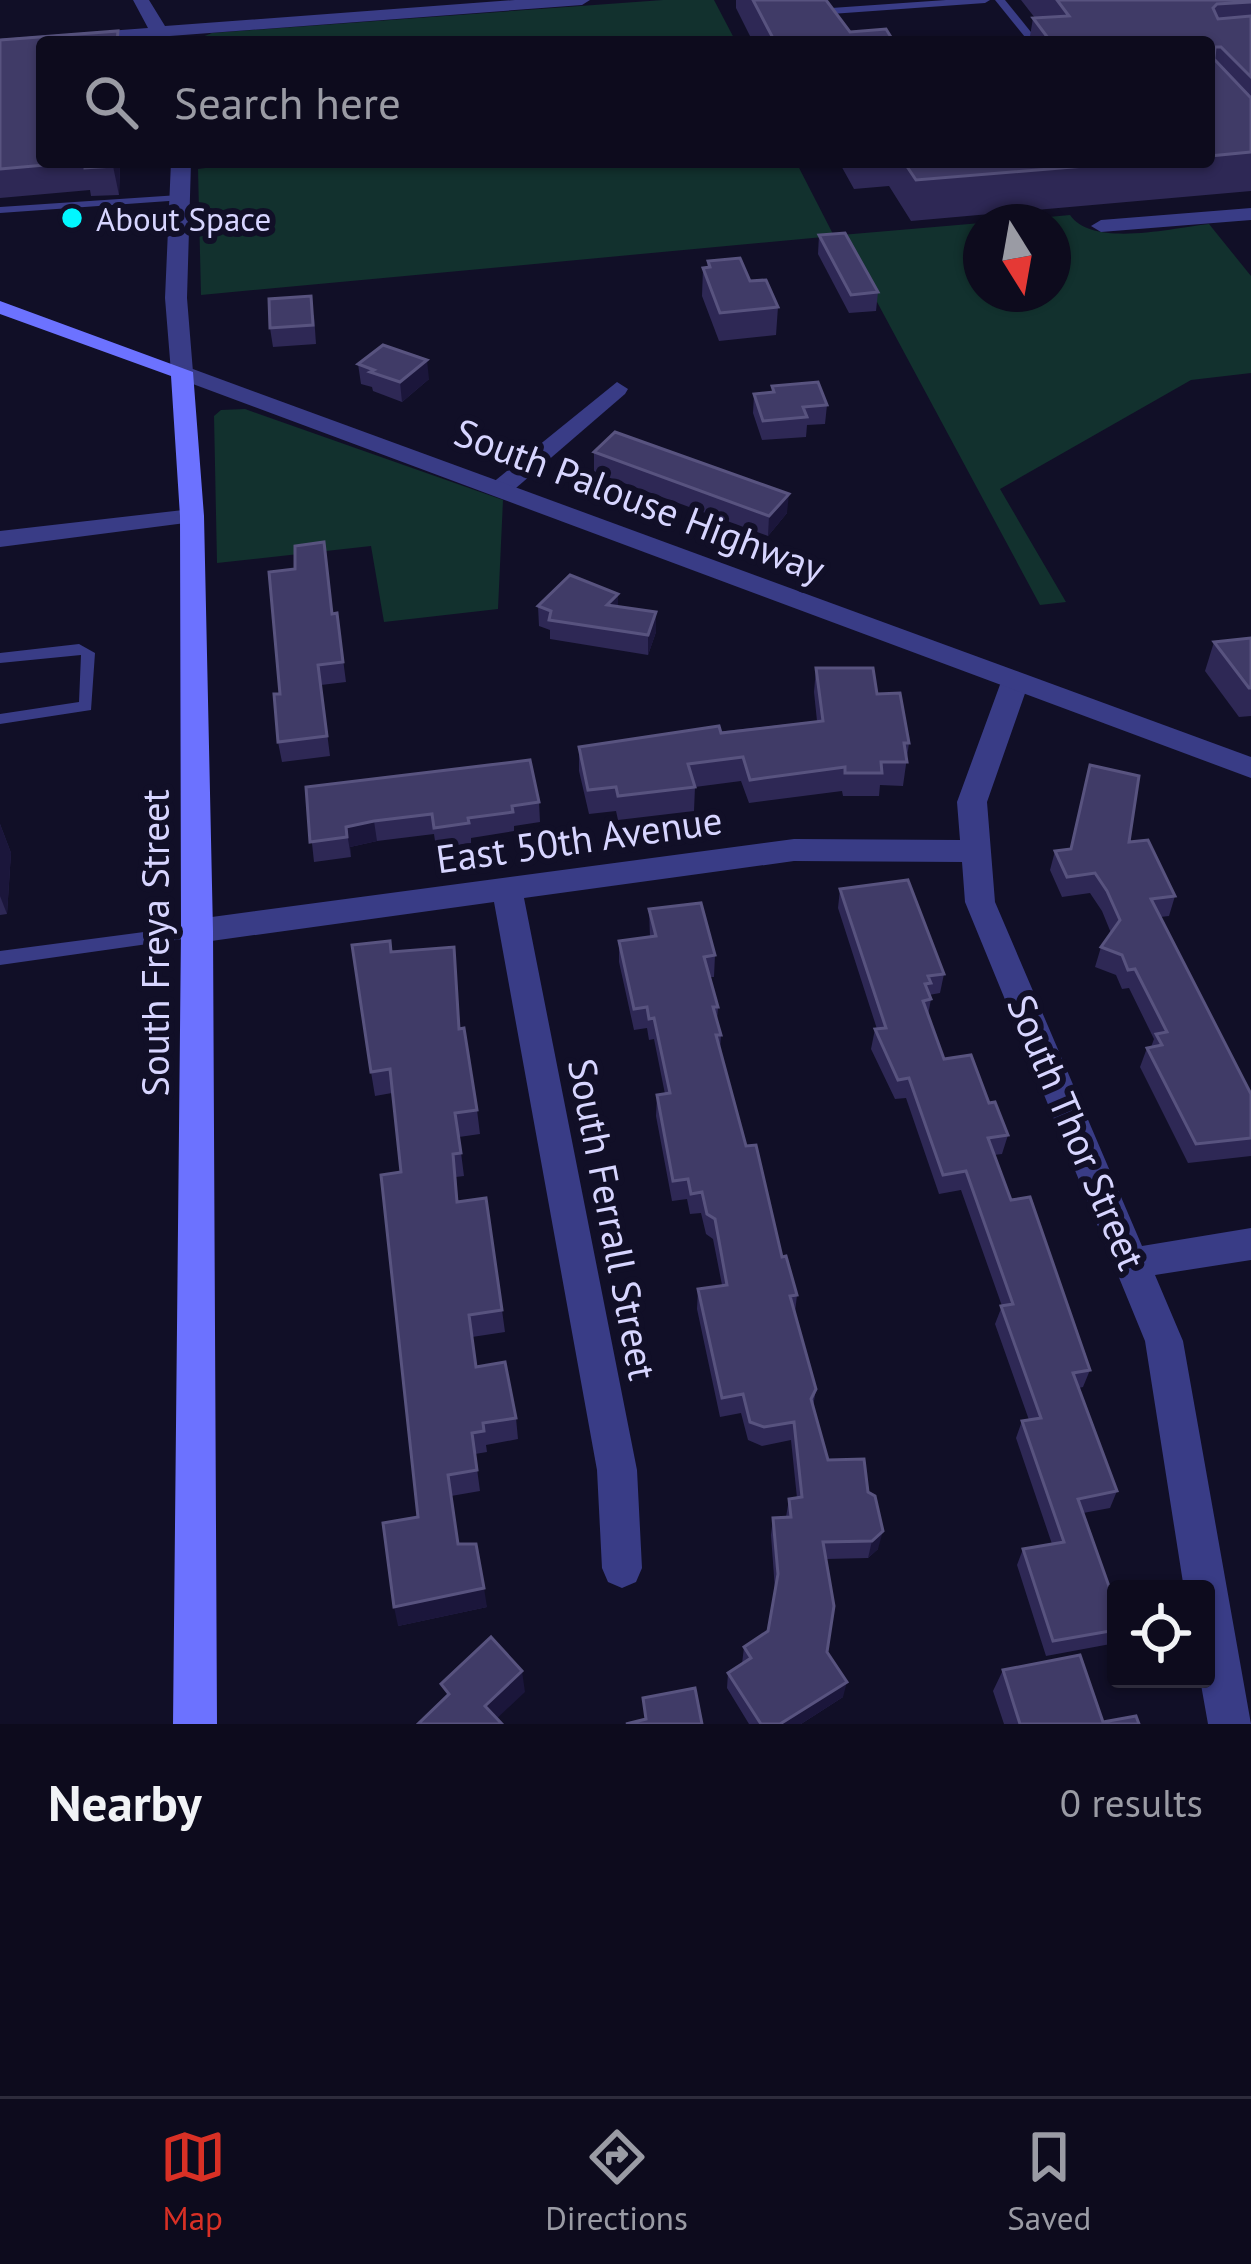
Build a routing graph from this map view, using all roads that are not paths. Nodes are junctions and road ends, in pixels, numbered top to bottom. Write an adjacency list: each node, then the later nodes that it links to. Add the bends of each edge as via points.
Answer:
1 (141, 0): 8 (street)
2 (578, 0): 9 (street)
3 (810, 0): 6 (lane)
4 (985, 0): 6 (lane)
5 (1000, 0): 10 (lane)
6 (817, 13): 7 (lane)
7 (826, 27)
8 (162, 36)
9 (174, 36)
10 (1029, 36)
11 (36, 42): 12 (street)
12 (0, 44)
13 (181, 168): 14 (street, South Freya Street)
14 (179, 198): 15 (lane); 19 (street, South Freya Street)
15 (0, 210)
16 (1251, 214): 17 (street)
17 (1101, 226)
18 (0, 307): 19 (main road, South Palouse Highway)
19 (182, 372): 21 (street, South Palouse Highway); 22 (main road, South Freya Street)
20 (617, 389): 21 (street)
21 (500, 489): 25 (street, South Palouse Highway)
22 (192, 517): 23 (street); 30 (main road, South Freya Street)
23 (0, 538)
24 (0, 658): 26 (lane, via 88,653 86,706)
25 (1015, 682): 27 (street, South Palouse Highway); 28 (street, South Thor Street, via 972,802)
26 (0, 719)
27 (1251, 768)
28 (973, 851): 29 (street, East 50th Avenue, via 794,850); 33 (street, South Thor Street, via 980,902)
29 (507, 888): 30 (street, East 50th Avenue); 34 (street, South Ferrall Street, via 617,1470)
30 (197, 931): 31 (lane); 37 (main road, South Freya Street)
31 (0, 958)
32 (1251, 1244): 33 (street)
33 (1133, 1263): 35 (street, South Thor Street, via 1164,1341)
34 (622, 1568)
35 (1203, 1580)
36 (1215, 1646): 38 (street)
37 (195, 1724)
38 (1230, 1724)

